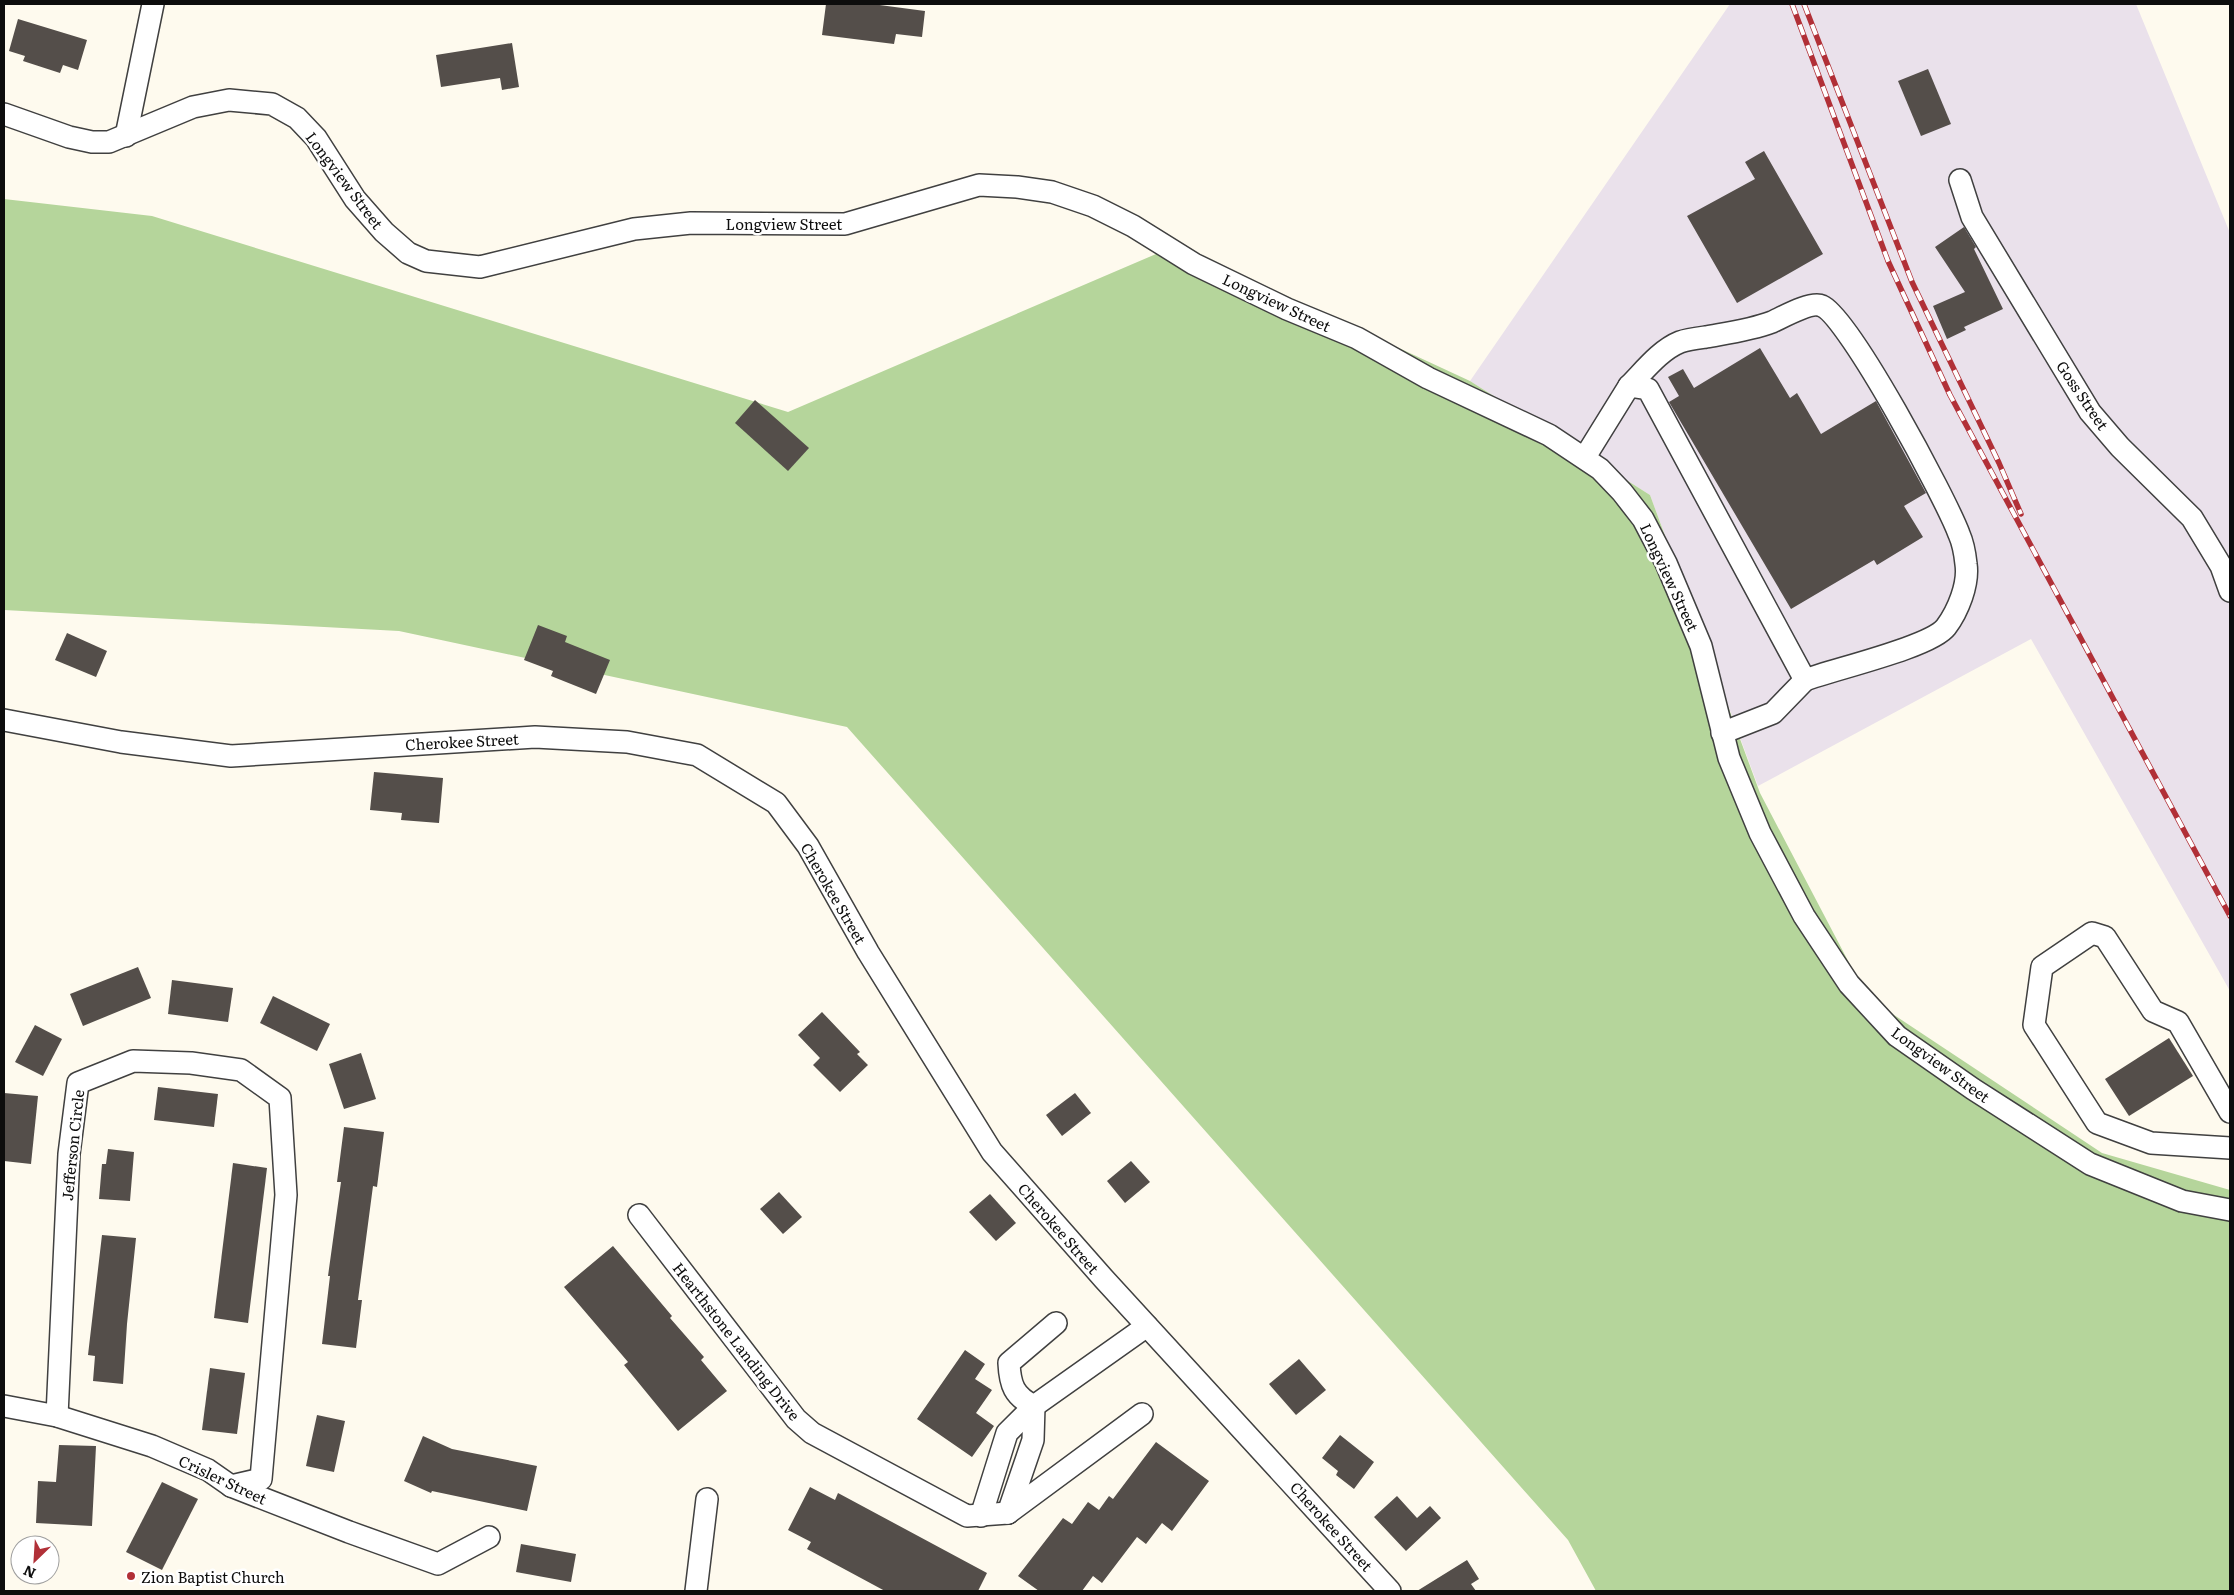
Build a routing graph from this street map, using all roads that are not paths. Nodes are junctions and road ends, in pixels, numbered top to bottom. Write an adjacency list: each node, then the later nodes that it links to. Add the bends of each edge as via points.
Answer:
1 (153, 4): 3 (street)
2 (4, 114): 3 (street, Longview Street, via 92,142 109,142)
3 (126, 136): 6 (street, Longview Street, via 193,107 229,100 272,104 297,118 316,138 355,198 384,232 408,253 426,261 480,267 634,229 691,223 844,224 979,185 1052,192 1093,206 1133,226 1194,264 1287,309 1357,338 1428,378 1549,435)
4 (1960, 180): 7 (street, Goss Street, via 1972,217 2090,412 2120,447 2192,518 2221,566)
5 (1629, 386): 6 (street); 8 (street, via 1648,389); 8 (street, via 1657,358 1681,342 1770,323 1813,304 1822,306 1833,315 1854,342 1896,412 1960,536 1966,566 1964,588 1945,629 1903,651)
6 (1585, 457): 10 (street, Longview Street, via 1606,474 1638,512 1666,563 1700,646)
7 (2230, 591)
8 (1805, 680): 10 (street, via 1773,713)
9 (4, 720): 16 (street, Cherokee Street, via 121,742 231,756 535,737 627,742 697,755 776,803 808,846 868,952 992,1152)
10 (1722, 733): 13 (street, Longview Street, via 1760,833 1804,916 1849,984 1897,1036 2090,1164 2182,1201)
11 (2230, 1112): 12 (street, via 2178,1022 2153,1011 2105,937 2092,933 2042,967 2034,1025 2097,1123 2151,1143)
12 (2230, 1148)
13 (2230, 1210)
14 (639, 1216): 24 (street, Hearthstone Landing Drive, via 796,1419 812,1433 967,1516)
15 (1056, 1323): 18 (street, via 1009,1363 1010,1382 1022,1400)
16 (1147, 1326): 18 (street); 27 (street, Cherokee Street)
17 (4, 1406): 20 (street, Crisler Street)
18 (1034, 1406): 23 (street, via 1033,1440); 24 (street, via 1007,1432)
19 (1142, 1414): 23 (street)
20 (57, 1416): 21 (street, Crisler Street, via 152,1446 208,1470); 21 (street, Jefferson Circle, via 69,1154 78,1083 133,1061 191,1063 241,1070 280,1098 286,1195 262,1479)
21 (231, 1486): 25 (street, Crisler Street, via 438,1564)
22 (707, 1499): 26 (street)
23 (1008, 1513): 24 (street, Hearthstone Landing Drive)
24 (981, 1516)
25 (489, 1537)
26 (696, 1591)
27 (1390, 1591)

